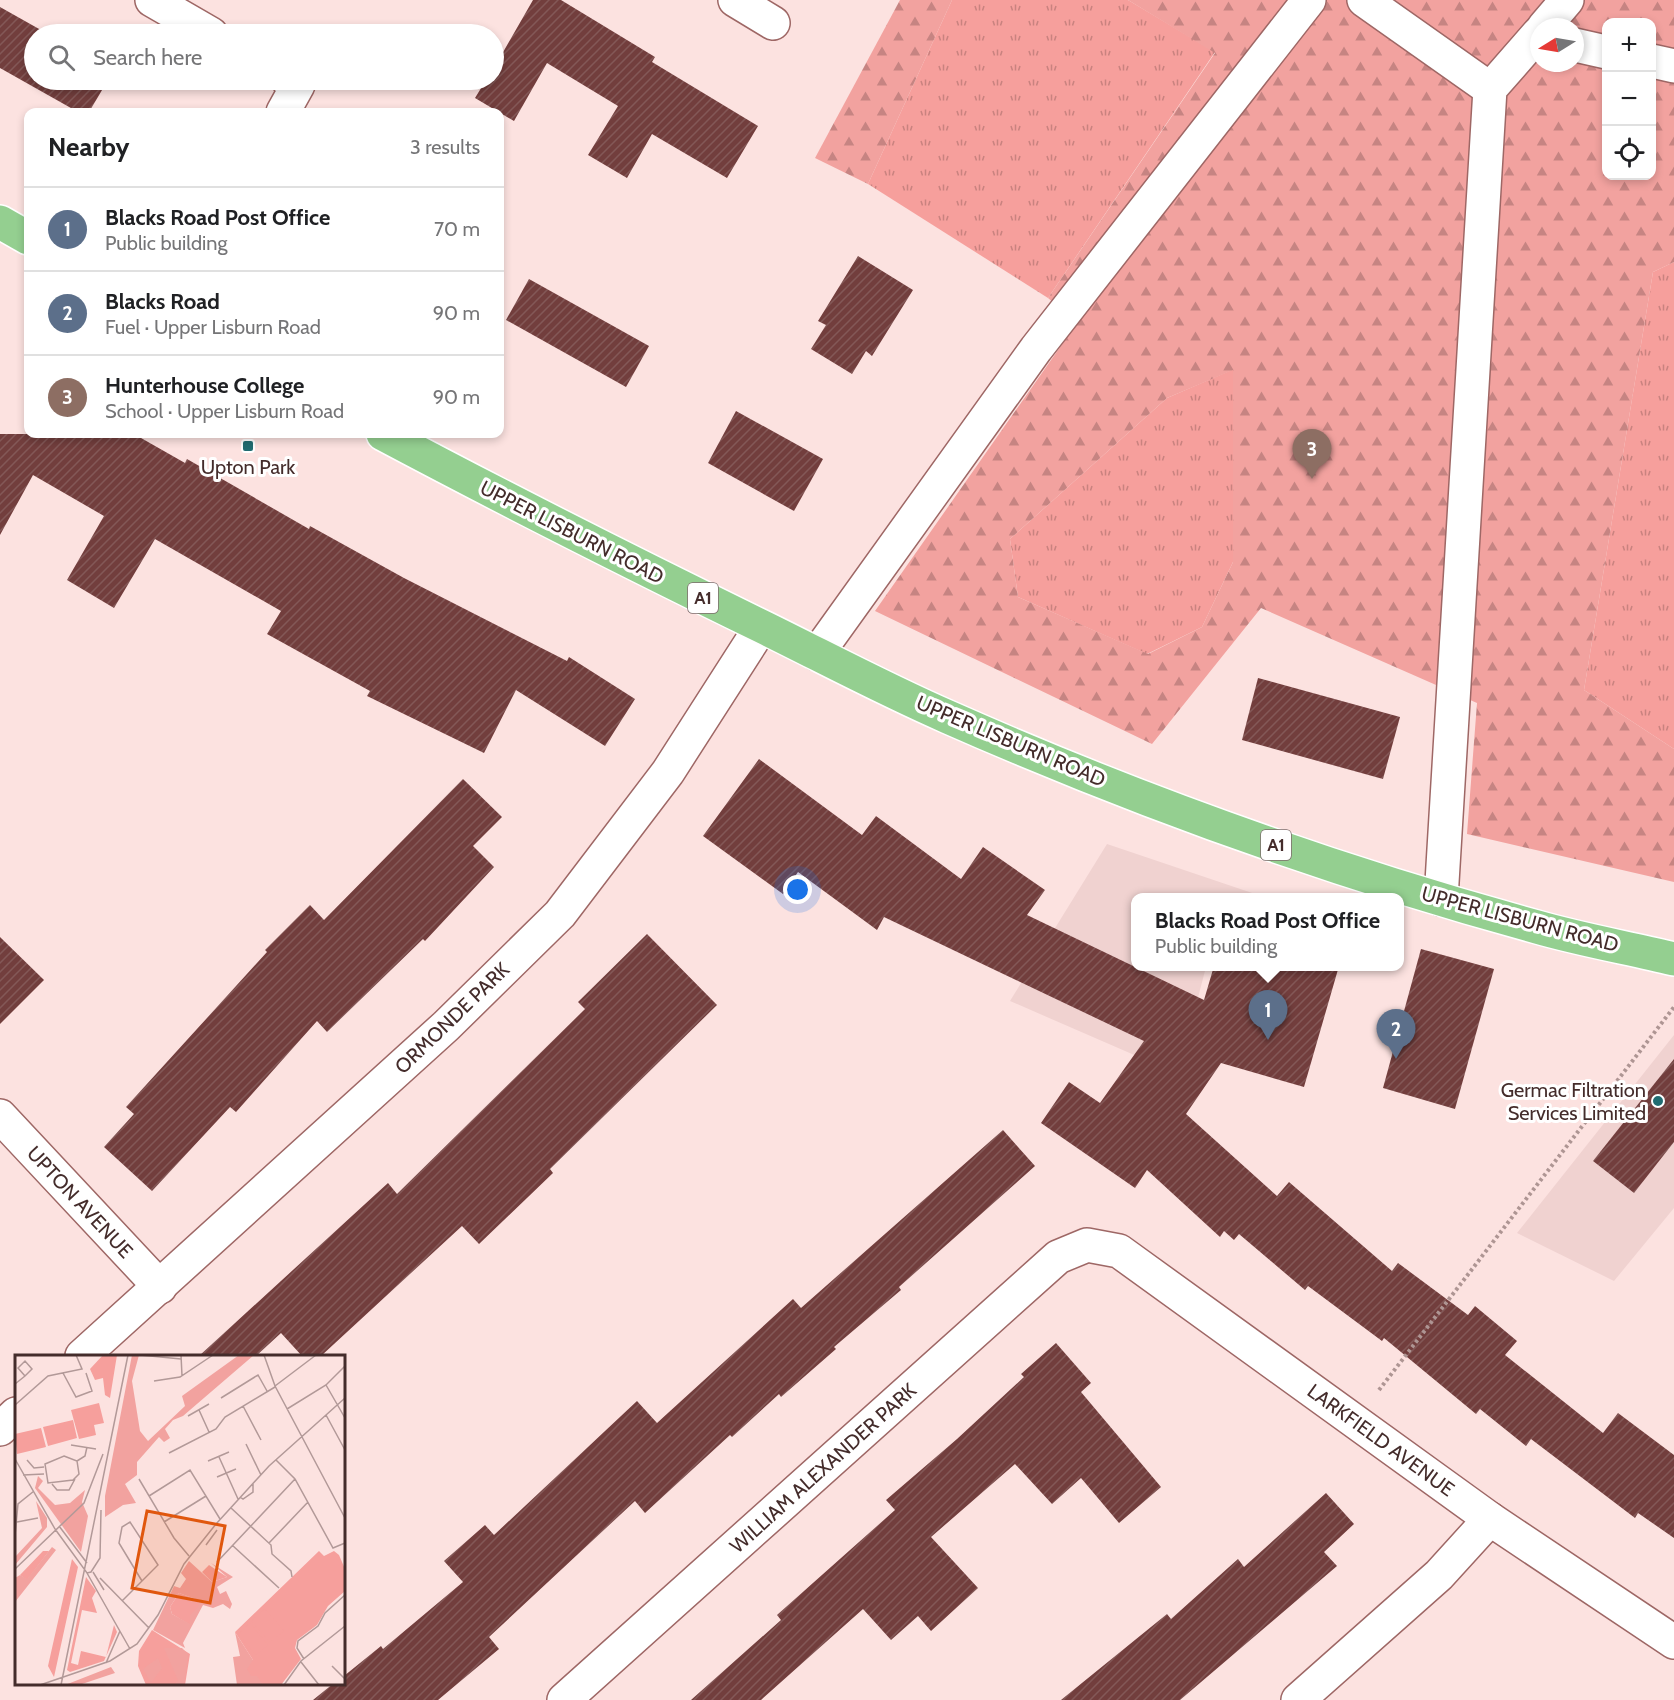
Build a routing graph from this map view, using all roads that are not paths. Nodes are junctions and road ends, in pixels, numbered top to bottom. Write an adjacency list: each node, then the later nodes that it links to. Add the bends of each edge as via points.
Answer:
1 (152, 0): 8 (street)
2 (735, 0): 7 (street)
3 (1309, 0): 21 (street, via 1036,349)
4 (1364, 0): 14 (street)
5 (1567, 0): 6 (street)
6 (1552, 18)
7 (773, 23)
8 (194, 24)
9 (1530, 44): 14 (street)
10 (1584, 47): 11 (street)
11 (1602, 51)
12 (1656, 62): 13 (street)
13 (1674, 66)
14 (1490, 89): 22 (street)
15 (295, 90): 16 (street)
16 (285, 108)
17 (0, 222): 18 (main road)
18 (24, 236)
19 (390, 438): 20 (main road, UPPER LISBURN ROAD / A1)
20 (761, 627): 21 (main road, UPPER LISBURN ROAD / A1); 26 (street, ORMONDE PARK, via 668,772 560,914 446,1026)
21 (817, 654): 22 (main road, UPPER LISBURN ROAD / A1, via 947,717 1089,775 1215,824)
22 (1441, 899): 23 (main road, UPPER LISBURN ROAD / A1, via 1540,928)
23 (1674, 959)
24 (0, 1116): 26 (street, UPTON AVENUE)
25 (1087, 1245): 30 (street, LARKFIELD AVENUE, via 1119,1251); 32 (street, WILLIAM ALEXANDER PARK, via 1058,1257)
26 (160, 1287): 27 (street, ORMONDE PARK)
27 (83, 1355)
28 (15, 1415): 29 (street)
29 (0, 1429)
30 (1490, 1519): 31 (street, LARKFIELD AVENUE); 33 (street, via 1439,1575)
31 (1674, 1642)
32 (564, 1700)
33 (1298, 1700)

